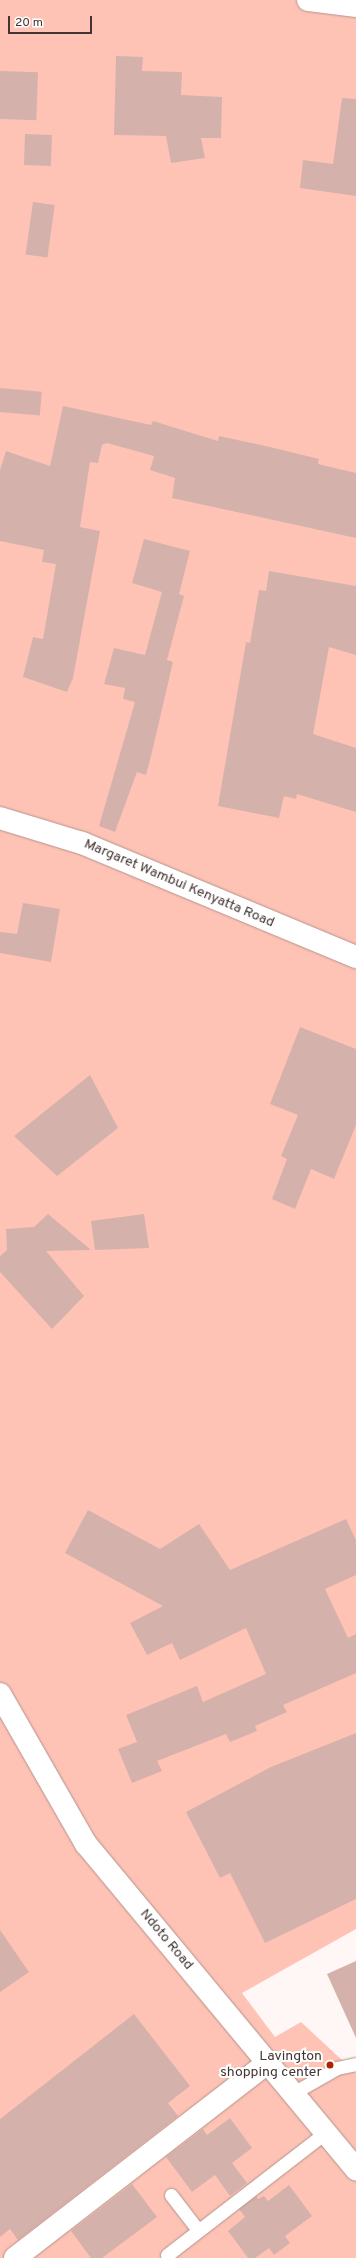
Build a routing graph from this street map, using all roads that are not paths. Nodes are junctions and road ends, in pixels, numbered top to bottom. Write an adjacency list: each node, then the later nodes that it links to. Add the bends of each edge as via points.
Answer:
1 (308, 0): 2 (street)
2 (356, 6)
3 (0, 818): 4 (street, Margaret Wambui Kenyatta Road, via 82,842)
4 (356, 957)
5 (0, 1694): 6 (street, Ndoto Road)
6 (7, 1725): 7 (street, Ndoto Road, via 86,1844)
7 (266, 2064): 9 (street, Ndoto Road); 15 (street)
8 (356, 2064): 9 (lane, via 337,2068)
9 (293, 2093): 10 (street, Ndoto Road)
10 (326, 2132): 11 (street, Ndoto Road); 13 (lane)
11 (356, 2169)
12 (171, 2196): 13 (lane)
13 (198, 2230): 14 (lane)
14 (167, 2255)
15 (15, 2258)

